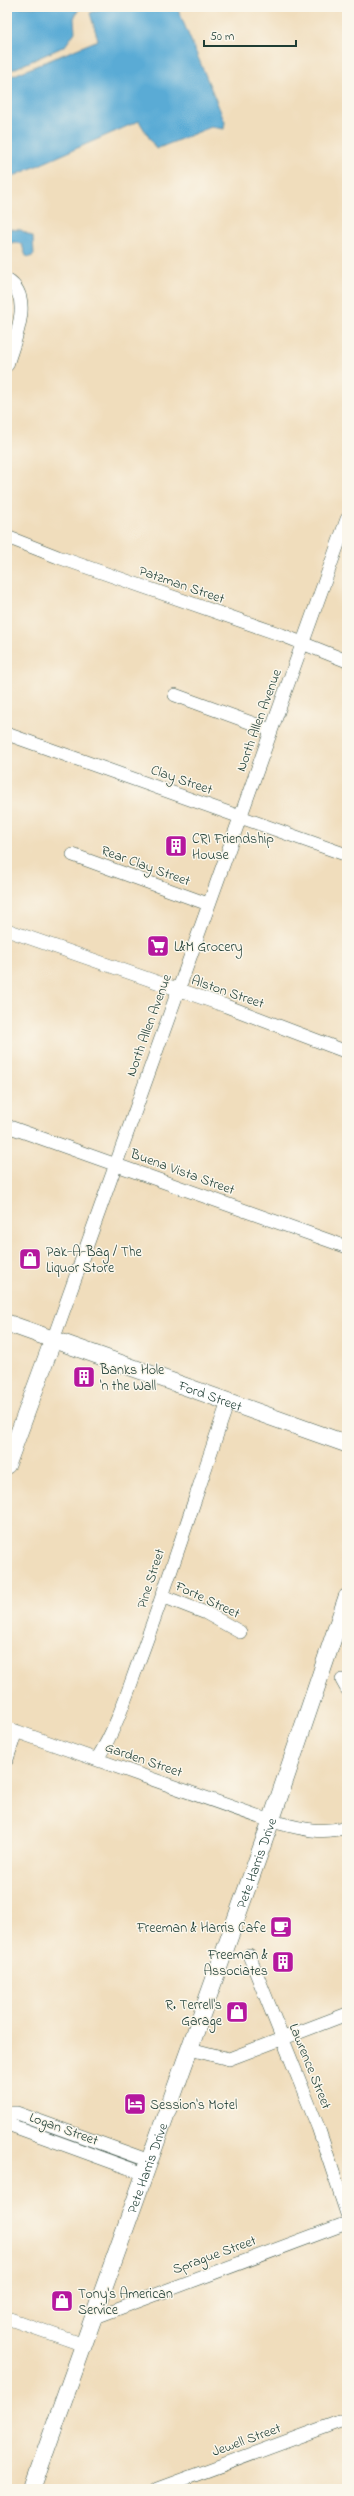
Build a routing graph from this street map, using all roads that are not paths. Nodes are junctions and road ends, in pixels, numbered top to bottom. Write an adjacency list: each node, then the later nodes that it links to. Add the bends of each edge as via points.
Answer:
1 (7, 280): 2 (street, via 22,297 22,308)
2 (7, 364)
3 (347, 519): 5 (street, North Allen Avenue)
4 (7, 537): 5 (street, Patzman Street)
5 (302, 644): 6 (street, Patzman Street); 8 (street, North Allen Avenue)
6 (347, 661)
7 (175, 695): 8 (street)
8 (271, 730): 10 (street, North Allen Avenue)
9 (7, 734): 10 (street, Clay Street)
10 (240, 816): 12 (street, Clay Street); 13 (street, North Allen Avenue)
11 (73, 855): 13 (street, Rear Clay Street)
12 (347, 855)
13 (208, 904): 15 (street, North Allen Avenue)
14 (7, 930): 15 (street, Alston Street)
15 (178, 990): 16 (street, Alston Street); 18 (street, North Allen Avenue)
16 (347, 1052)
17 (7, 1126): 18 (street, Buena Vista Street)
18 (115, 1164): 19 (street, Buena Vista Street); 21 (street, North Allen Avenue)
19 (347, 1247)
20 (7, 1323): 21 (main road, Ford Street)
21 (53, 1340): 22 (main road, Ford Street); 24 (main road)
22 (228, 1402): 23 (main road, Ford Street); 25 (street, Pine Street)
23 (347, 1444)
24 (7, 1465)
25 (162, 1596): 27 (street, Forte Street, via 206,1613); 30 (street, Pine Street, via 116,1723)
26 (346, 1603): 31 (main road, Pete Harris Drive)
27 (240, 1632)
28 (12, 1729): 29 (street); 30 (street, Garden Street)
29 (7, 1758)
30 (96, 1759): 31 (street, Garden Street)
31 (271, 1821): 32 (street, Garden Street, via 322,1832); 36 (main road, Pete Harris Drive)
32 (347, 1827)
33 (248, 1955): 35 (street, Lawrence Street)
34 (347, 2014): 35 (street)
35 (283, 2038): 36 (street, via 229,2059); 38 (street, Lawrence Street, via 334,2170)
36 (190, 2049): 37 (main road, Pete Harris Drive)
37 (148, 2168): 37 (street, Logan Street, via 17,2113 8,2117 8,2121 14,2126); 41 (main road, Pete Harris Drive)
38 (347, 2214)
39 (347, 2223): 41 (street, Sprague Street)
40 (7, 2318): 42 (street)
41 (93, 2318): 42 (main road, Pete Harris Drive)
42 (84, 2345): 44 (main road, Pete Harris Drive)
43 (347, 2419): 45 (street, Jewell Street)
44 (32, 2489)
45 (157, 2489)

